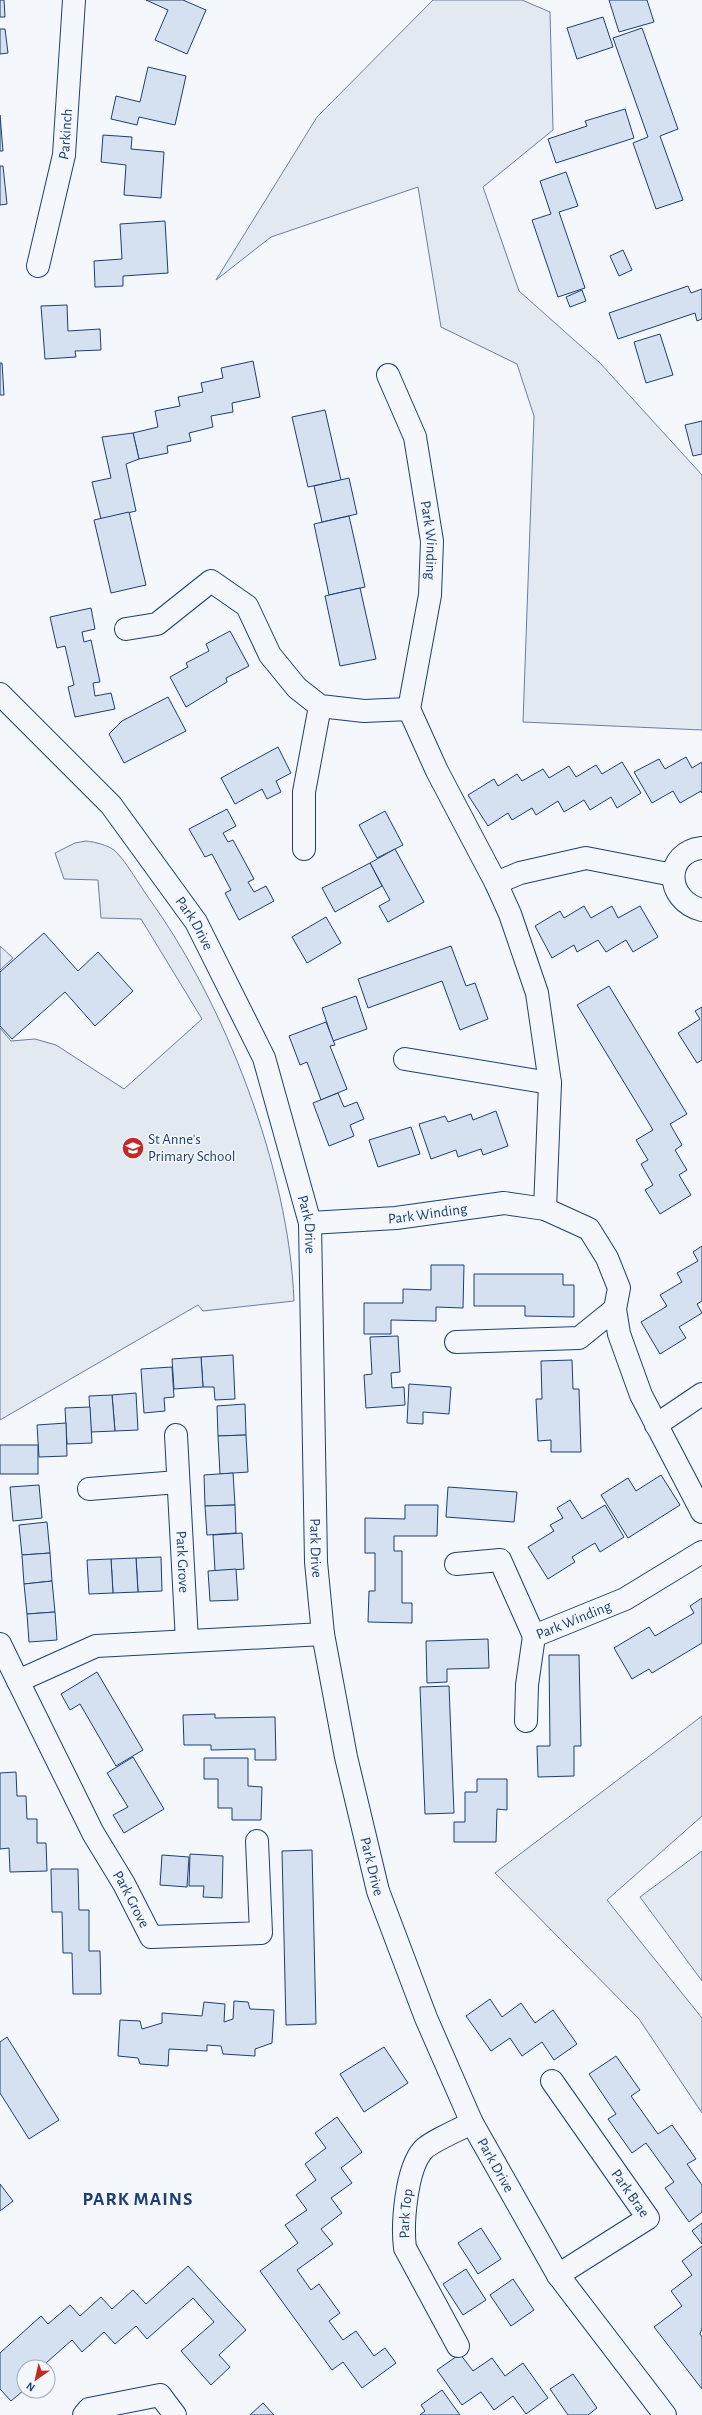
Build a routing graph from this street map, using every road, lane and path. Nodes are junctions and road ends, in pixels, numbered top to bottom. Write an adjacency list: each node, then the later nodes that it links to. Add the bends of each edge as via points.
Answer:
1 (74, 0): 2 (street, Parkinch, via 64,155)
2 (38, 266)
3 (388, 375): 7 (street, Park Winding, via 415,437 432,541 430,595)
4 (126, 629): 6 (street, via 157,624 211,581 247,606 270,655 297,688)
5 (0, 694): 16 (street, Park Drive, via 111,805 196,922 264,1058)
6 (320, 706): 7 (street, via 364,711); 9 (street, via 304,792)
7 (409, 709): 11 (street, via 437,771)
8 (702, 848): 10 (street, via 688,852 681,858)
9 (304, 849)
10 (673, 875): 11 (street, via 586,858 520,873); 12 (street, via 678,895 684,902)
11 (496, 883): 14 (street, via 510,914 537,993)
12 (702, 910)
13 (405, 1059): 14 (street)
14 (550, 1083): 15 (street)
15 (545, 1209): 16 (street, Park Winding, via 504,1203 396,1218); 17 (street, Park Winding, via 589,1229 607,1258 619,1288)
16 (310, 1223): 27 (street, Park Drive, via 316,1562)
17 (614, 1309): 18 (street, via 579,1338); 20 (street, Park Winding, via 624,1348 641,1395)
18 (456, 1342)
19 (702, 1394): 20 (street)
20 (656, 1425): 24 (street, Park Winding)
21 (176, 1435): 22 (street, Park Grove)
22 (178, 1482): 23 (street); 29 (street, Park Grove)
23 (88, 1488)
24 (702, 1512)
25 (702, 1552): 28 (street, Park Winding, via 625,1599)
26 (456, 1564): 28 (street, Park Winding, via 500,1560)
27 (323, 1634): 29 (street); 35 (street, Park Drive, via 346,1757 378,1891 426,2018)
28 (534, 1636): 32 (street, via 527,1685)
29 (187, 1641): 31 (street, via 96,1646)
30 (0, 1644): 31 (street, Park Grove)
31 (18, 1681): 33 (street, Park Grove, via 93,1833 124,1884 151,1937 261,1933)
32 (526, 1721)
33 (257, 1841)
34 (552, 2081): 36 (street, Park Brae, via 648,2218)
35 (472, 2123): 36 (street, Park Drive); 37 (street, Park Top, via 424,2149 413,2165 403,2231 405,2248)
36 (558, 2275): 38 (street, Park Drive)
37 (458, 2346)
38 (661, 2414)
39 (84, 2415): 40 (street, via 88,2409 160,2394)
40 (175, 2415)

